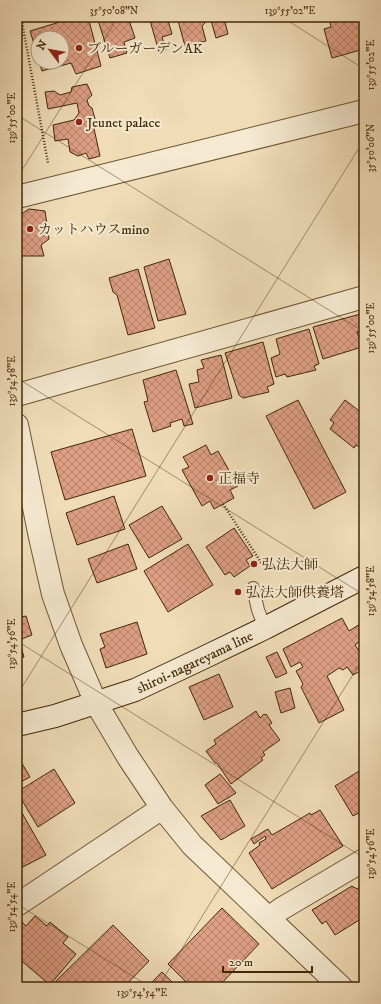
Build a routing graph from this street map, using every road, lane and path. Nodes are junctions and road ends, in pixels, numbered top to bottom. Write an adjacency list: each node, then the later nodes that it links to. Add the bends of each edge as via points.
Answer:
1 (21, 17): 3 (path)
2 (364, 111): 4 (street)
3 (48, 163)
4 (17, 197)
5 (364, 297): 6 (street)
6 (17, 395)
7 (17, 425): 13 (street, via 53,594)
8 (223, 504): 9 (path)
9 (264, 567)
10 (364, 577): 12 (street, shiroi-nagareyama line)
11 (253, 588): 12 (lane)
12 (265, 628): 13 (street, shiroi-nagareyama line, via 135,690)
13 (96, 703): 14 (street, shiroi-nagareyama line); 15 (street)
14 (17, 725)
15 (162, 808): 17 (street); 18 (street, via 192,845)
16 (364, 860): 18 (street)
17 (17, 905)
18 (269, 918): 19 (street)
19 (341, 987)

